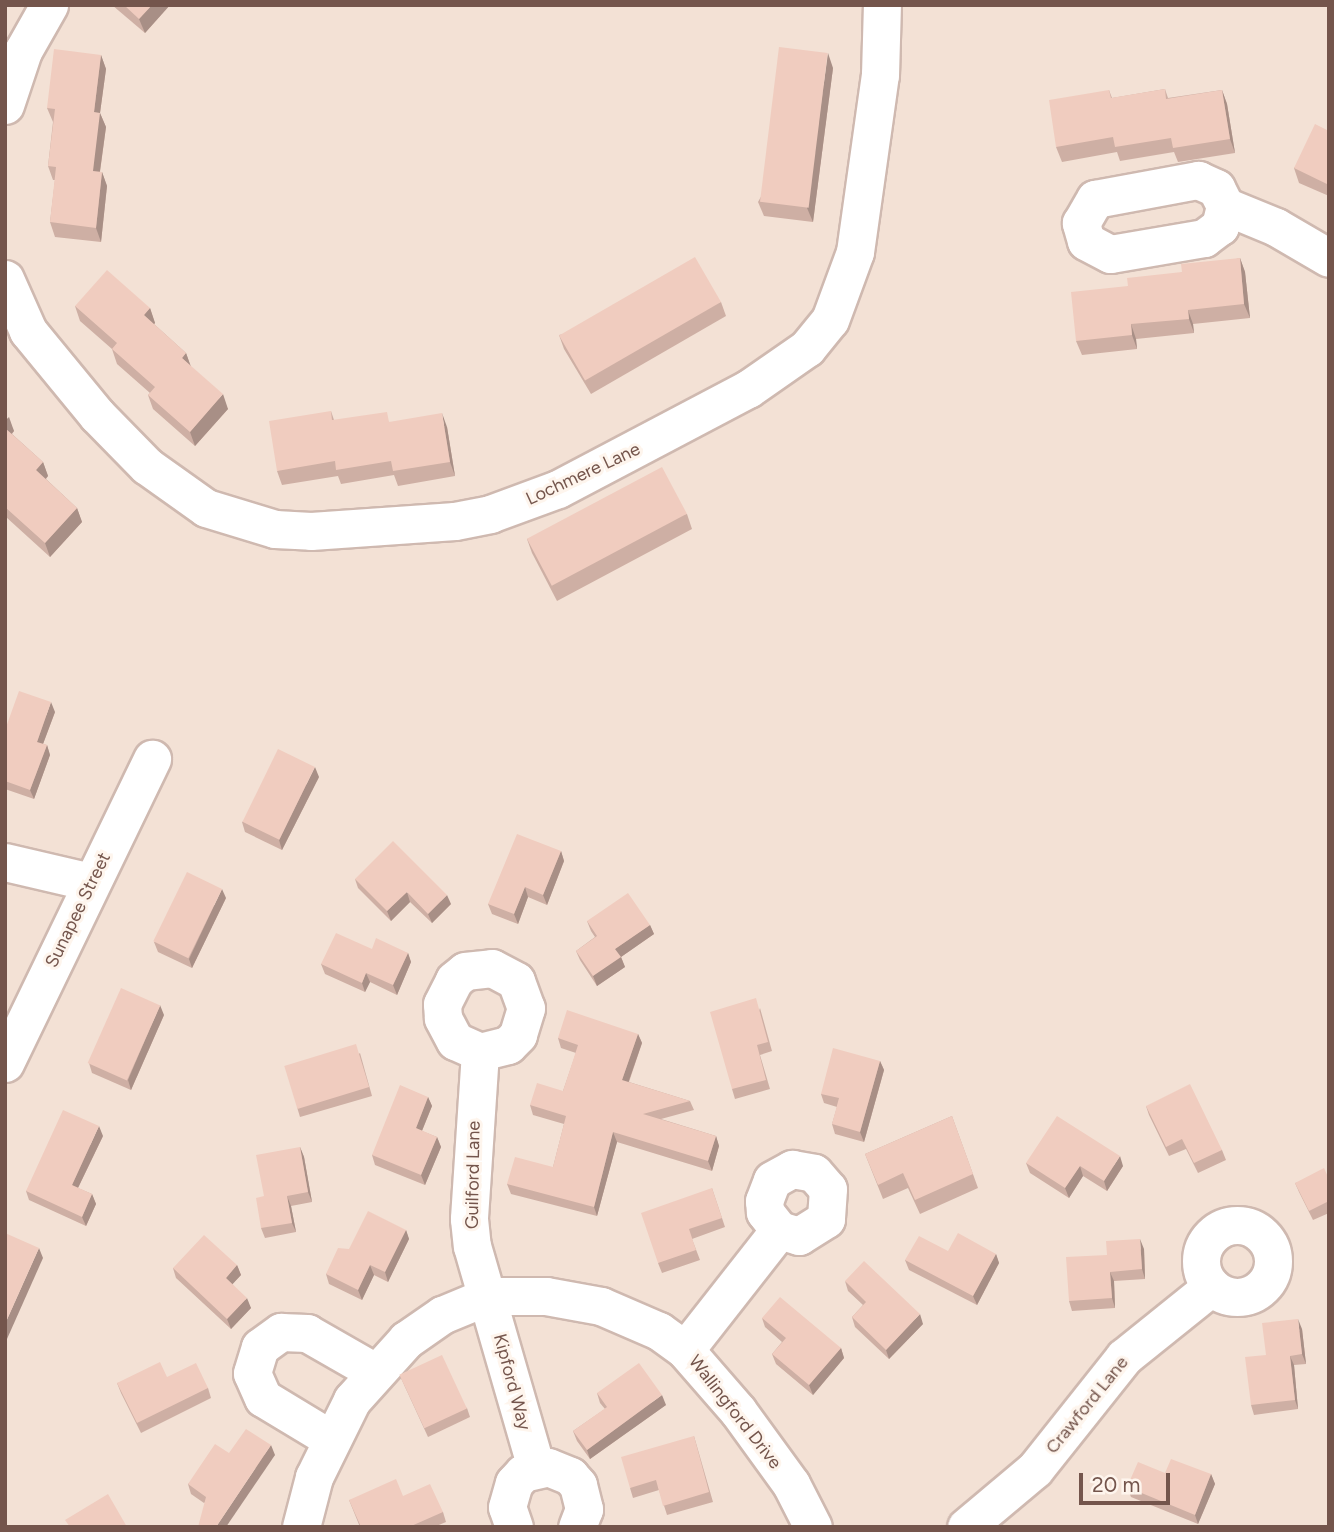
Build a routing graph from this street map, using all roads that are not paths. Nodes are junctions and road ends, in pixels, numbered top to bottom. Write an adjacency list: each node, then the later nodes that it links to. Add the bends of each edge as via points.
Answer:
1 (49, 5): 3 (street, via 23,51)
2 (883, 5): 6 (street, Lochmere Lane, via 880,75 855,252 830,320 807,348 748,389 558,489 490,514 455,521 312,531 240,521 206,508 147,466 97,415 28,331)
3 (5, 105)
4 (1224, 206): 5 (street, via 1276,227)
5 (1329, 258)
6 (5, 279)
7 (152, 759): 9 (street, Sunapee Street)
8 (5, 862): 9 (street)
9 (91, 882): 11 (street, Sunapee Street)
10 (480, 1052): 14 (street, Guilford Lane, via 469,1220)
11 (5, 1063)
12 (779, 1230): 15 (street)
13 (1211, 1287): 23 (street, Crawford Lane, via 1124,1357 1035,1469)
14 (488, 1296): 15 (street, Wallingford Drive, via 546,1296 601,1306 628,1315); 16 (street, Wallingford Drive, via 442,1315 406,1340); 18 (street, Kipford Way)
15 (685, 1350): 22 (street, Wallingford Drive, via 762,1442)
16 (375, 1373): 17 (street, Wallingford Drive, via 352,1401); 17 (street, via 307,1333 281,1332 260,1348 252,1373 263,1398)
17 (331, 1439): 19 (street, Wallingford Drive, via 314,1477)
18 (536, 1468): 20 (street, via 523,1474 508,1495); 21 (street, via 560,1470 578,1485 584,1509)
19 (301, 1527)
20 (514, 1527)
21 (577, 1527)
22 (813, 1527)
23 (966, 1527)

